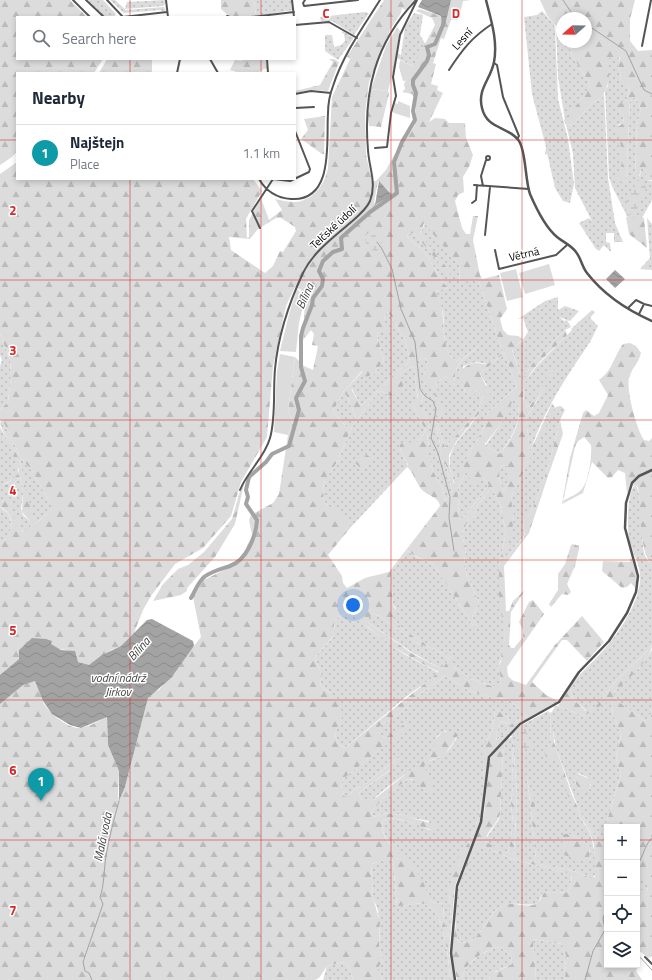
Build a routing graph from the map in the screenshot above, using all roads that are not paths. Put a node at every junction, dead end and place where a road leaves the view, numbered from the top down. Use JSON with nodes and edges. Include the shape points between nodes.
{"nodes":[{"id":1,"x":73,"y":0,"type":"edge"},
{"id":2,"x":86,"y":0,"type":"edge"},
{"id":3,"x":107,"y":0,"type":"edge"},
{"id":4,"x":166,"y":0,"type":"edge"},
{"id":5,"x":292,"y":0,"type":"edge"},
{"id":6,"x":305,"y":0,"type":"edge"},
{"id":7,"x":358,"y":0,"type":"edge"},
{"id":8,"x":380,"y":0,"type":"edge"},
{"id":9,"x":416,"y":0,"type":"edge"},
{"id":10,"x":486,"y":0,"type":"edge"},
{"id":11,"x":651,"y":1,"type":"edge"},
{"id":12,"x":167,"y":12,"type":"junction"},
{"id":13,"x":294,"y":12,"type":"junction"},
{"id":14,"x":405,"y":12,"type":"junction"},
{"id":15,"x":411,"y":13,"type":"junction"},
{"id":16,"x":89,"y":16,"type":"edge"},
{"id":17,"x":103,"y":16,"type":"edge"},
{"id":18,"x":122,"y":16,"type":"edge"},
{"id":19,"x":132,"y":16,"type":"edge"},
{"id":20,"x":168,"y":16,"type":"edge"},
{"id":21,"x":260,"y":16,"type":"edge"},
{"id":22,"x":294,"y":16,"type":"edge"},
{"id":23,"x":296,"y":24,"type":"edge"},
{"id":24,"x":492,"y":24,"type":"junction"},
{"id":25,"x":357,"y":38,"type":"junction"},
{"id":26,"x":642,"y":46,"type":"dead end"},
{"id":27,"x":180,"y":60,"type":"edge"},
{"id":28,"x":211,"y":60,"type":"edge"},
{"id":29,"x":267,"y":60,"type":"edge"},
{"id":30,"x":494,"y":63,"type":"junction"},
{"id":31,"x":449,"y":70,"type":"dead end"},
{"id":32,"x":178,"y":72,"type":"edge"},
{"id":33,"x":217,"y":72,"type":"edge"},
{"id":34,"x":268,"y":72,"type":"edge"},
{"id":35,"x":331,"y":93,"type":"junction"},
{"id":36,"x":296,"y":94,"type":"edge"},
{"id":37,"x":314,"y":107,"type":"dead end"},
{"id":38,"x":296,"y":108,"type":"edge"},
{"id":39,"x":296,"y":134,"type":"edge"},
{"id":40,"x":517,"y":139,"type":"junction"},
{"id":41,"x":375,"y":148,"type":"dead end"},
{"id":42,"x":486,"y":160,"type":"dead end"},
{"id":43,"x":296,"y":178,"type":"edge"},
{"id":44,"x":260,"y":180,"type":"edge"},
{"id":45,"x":272,"y":180,"type":"edge"},
{"id":46,"x":282,"y":180,"type":"edge"},
{"id":47,"x":292,"y":180,"type":"edge"},
{"id":48,"x":483,"y":186,"type":"junction"},
{"id":49,"x":490,"y":187,"type":"junction"},
{"id":50,"x":266,"y":189,"type":"junction"},
{"id":51,"x":529,"y":189,"type":"junction"},
{"id":52,"x":472,"y":203,"type":"dead end"},
{"id":53,"x":260,"y":228,"type":"dead end"},
{"id":54,"x":485,"y":235,"type":"dead end"},
{"id":55,"x":567,"y":245,"type":"junction"},
{"id":56,"x":495,"y":250,"type":"dead end"},
{"id":57,"x":644,"y":304,"type":"junction"},
{"id":58,"x":652,"y":306,"type":"edge"},
{"id":59,"x":628,"y":308,"type":"junction"},
{"id":60,"x":639,"y":314,"type":"junction"},
{"id":61,"x":652,"y":321,"type":"edge"},
{"id":62,"x":652,"y":470,"type":"edge"},
{"id":63,"x":240,"y":490,"type":"dead end"},
{"id":64,"x":645,"y":957,"type":"dead end"},
{"id":65,"x":652,"y":964,"type":"edge"},
{"id":66,"x":455,"y":980,"type":"edge"}],
"edges":[{"from":1,"to":16,"type":"street"},
{"from":2,"to":17,"type":"street"},
{"from":3,"to":18,"type":"street"},
{"from":4,"to":12,"type":"street"},
{"from":5,"to":13,"type":"street"},
{"from":6,"to":7,"type":"street","via":[[304,6]]},
{"from":8,"to":25,"type":"street"},
{"from":9,"to":14,"type":"street","name":"Telčské údolí"},
{"from":9,"to":15,"type":"street"},
{"from":10,"to":24,"type":"street"},
{"from":11,"to":26,"type":"street"},
{"from":12,"to":19,"type":"street"},
{"from":12,"to":20,"type":"street"},
{"from":13,"to":21,"type":"street"},
{"from":13,"to":22,"type":"street"},
{"from":14,"to":15,"type":"street"},
{"from":14,"to":63,"type":"street","name":"Telčské údolí","via":[[392,28],[383,46],[369,90],[366,110],[367,148],[373,180],[370,202],[314,256],[298,282],[288,310],[276,364],[271,437]]},
{"from":15,"to":41,"type":"street","via":[[400,35],[393,76],[396,96],[386,147]]},
{"from":23,"to":25,"type":"street","via":[[329,22]]},
{"from":24,"to":30,"type":"street","via":[[495,37]]},
{"from":24,"to":31,"type":"street","name":"Lesní","via":[[463,48]]},
{"from":25,"to":35,"type":"street","via":[[339,68]]},
{"from":27,"to":32,"type":"street"},
{"from":28,"to":33,"type":"street"},
{"from":29,"to":34,"type":"street"},
{"from":30,"to":40,"type":"street","via":[[497,65],[504,97],[519,135]]},
{"from":30,"to":40,"type":"street","via":[[482,88],[484,115]]},
{"from":35,"to":36,"type":"street","via":[[311,91]]},
{"from":35,"to":50,"type":"street","via":[[326,169],[318,187],[310,194],[297,199],[276,196]]},
{"from":37,"to":38,"type":"street"},
{"from":39,"to":43,"type":"street","via":[[310,169]]},
{"from":40,"to":51,"type":"street","via":[[521,147]]},
{"from":42,"to":48,"type":"street","via":[[481,176]]},
{"from":44,"to":50,"type":"street"},
{"from":45,"to":50,"type":"street"},
{"from":46,"to":47,"type":"street"},
{"from":48,"to":49,"type":"street"},
{"from":48,"to":52,"type":"street","via":[[476,185],[476,200]]},
{"from":49,"to":51,"type":"street"},
{"from":49,"to":54,"type":"street"},
{"from":50,"to":53,"type":"street","via":[[252,211]]},
{"from":51,"to":55,"type":"street","via":[[546,225]]},
{"from":55,"to":56,"type":"street","name":"Větrná","via":[[556,255],[499,268]]},
{"from":55,"to":59,"type":"street","via":[[577,252],[587,272],[606,294]]},
{"from":57,"to":58,"type":"street"},
{"from":57,"to":59,"type":"street","via":[[636,300]]},
{"from":57,"to":60,"type":"street"},
{"from":59,"to":60,"type":"street"},
{"from":60,"to":61,"type":"street"},
{"from":62,"to":66,"type":"street","via":[[639,476],[632,483],[626,504],[626,536],[638,576],[636,592],[627,613],[609,641],[579,672],[558,702],[520,724],[489,757],[481,822],[457,886],[450,953]]},
{"from":64,"to":65,"type":"street"}]}
